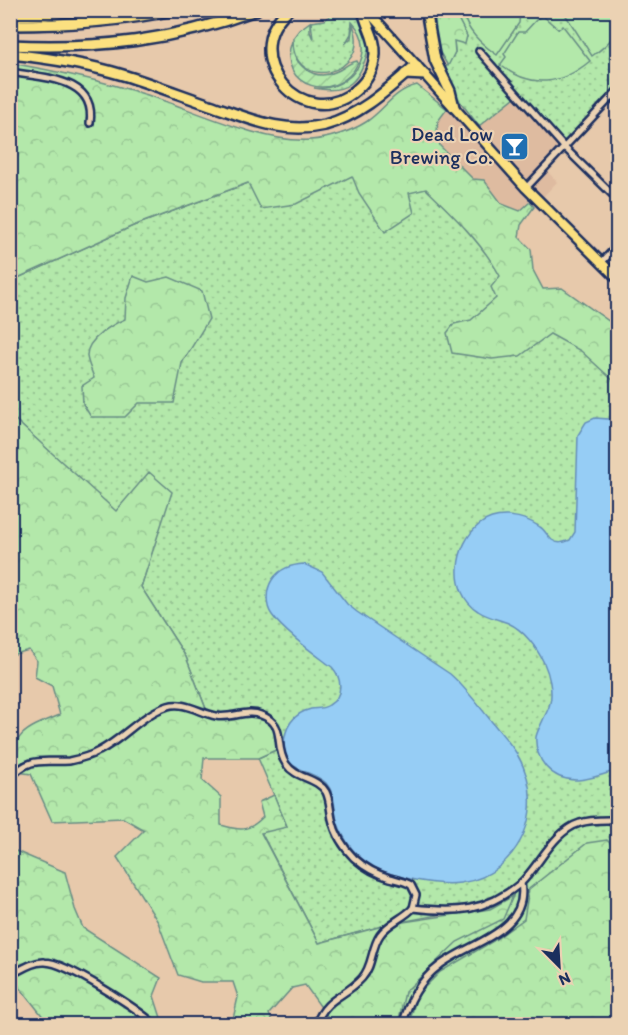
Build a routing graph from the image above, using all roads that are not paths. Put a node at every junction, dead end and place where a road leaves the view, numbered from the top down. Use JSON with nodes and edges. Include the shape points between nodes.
{"nodes":[{"id":1,"x":77,"y":10,"type":"edge"},
{"id":2,"x":173,"y":10,"type":"edge"},
{"id":3,"x":256,"y":10,"type":"edge"},
{"id":4,"x":288,"y":10,"type":"edge"},
{"id":5,"x":365,"y":10,"type":"edge"},
{"id":6,"x":426,"y":10,"type":"edge"},
{"id":7,"x":10,"y":15,"type":"edge"},
{"id":8,"x":10,"y":25,"type":"edge"},
{"id":9,"x":10,"y":45,"type":"edge"},
{"id":10,"x":479,"y":51,"type":"dead end"},
{"id":11,"x":10,"y":54,"type":"edge"},
{"id":12,"x":416,"y":65,"type":"junction"},
{"id":13,"x":10,"y":72,"type":"edge"},
{"id":14,"x":405,"y":74,"type":"junction"},
{"id":15,"x":425,"y":75,"type":"junction"},
{"id":16,"x":618,"y":90,"type":"edge"},
{"id":17,"x":454,"y":107,"type":"junction"},
{"id":18,"x":90,"y":123,"type":"dead end"},
{"id":19,"x":564,"y":147,"type":"junction"},
{"id":20,"x":526,"y":188,"type":"junction"},
{"id":21,"x":618,"y":200,"type":"edge"},
{"id":22,"x":618,"y":245,"type":"edge"},
{"id":23,"x":601,"y":263,"type":"junction"},
{"id":24,"x":618,"y":279,"type":"edge"},
{"id":25,"x":10,"y":777,"type":"edge"},
{"id":26,"x":618,"y":820,"type":"edge"},
{"id":27,"x":521,"y":884,"type":"junction"},
{"id":28,"x":413,"y":908,"type":"junction"},
{"id":29,"x":10,"y":975,"type":"edge"},
{"id":30,"x":154,"y":1024,"type":"edge"},
{"id":31,"x":316,"y":1024,"type":"edge"},
{"id":32,"x":403,"y":1024,"type":"edge"}],
"edges":[{"from":1,"to":7,"type":"highway"},
{"from":2,"to":8,"type":"highway","via":[[122,20]]},
{"from":3,"to":9,"type":"highway","via":[[208,27],[145,40],[100,45]]},
{"from":4,"to":5,"type":"highway","via":[[272,32],[269,51],[273,70],[279,82],[294,95],[323,103],[348,96],[369,74],[375,54]]},
{"from":5,"to":12,"type":"main road"},
{"from":6,"to":17,"type":"highway","via":[[435,60]]},
{"from":10,"to":19,"type":"street"},
{"from":11,"to":14,"type":"highway","via":[[121,74],[261,124],[282,127],[324,125],[344,118],[368,105]]},
{"from":12,"to":14,"type":"highway"},
{"from":12,"to":15,"type":"main road"},
{"from":13,"to":18,"type":"street","via":[[76,87],[88,101]]},
{"from":14,"to":15,"type":"highway"},
{"from":15,"to":17,"type":"main road"},
{"from":16,"to":19,"type":"street"},
{"from":17,"to":20,"type":"main road"},
{"from":19,"to":20,"type":"street"},
{"from":19,"to":21,"type":"street"},
{"from":20,"to":23,"type":"main road"},
{"from":22,"to":23,"type":"street"},
{"from":23,"to":24,"type":"main road"},
{"from":25,"to":28,"type":"street","via":[[34,761],[67,761],[97,752],[166,706],[178,705],[219,716],[259,714],[277,727],[287,766],[324,789],[336,831],[346,849],[369,869],[411,885],[416,895]]},
{"from":26,"to":27,"type":"street","via":[[588,821],[567,829]]},
{"from":27,"to":28,"type":"street","via":[[476,908]]},
{"from":27,"to":32,"type":"street","via":[[523,898],[514,918],[434,970],[412,998]]},
{"from":28,"to":31,"type":"street","via":[[385,929],[363,977],[327,1004]]},
{"from":29,"to":30,"type":"street","via":[[34,964],[51,962],[127,1003]]}]}
